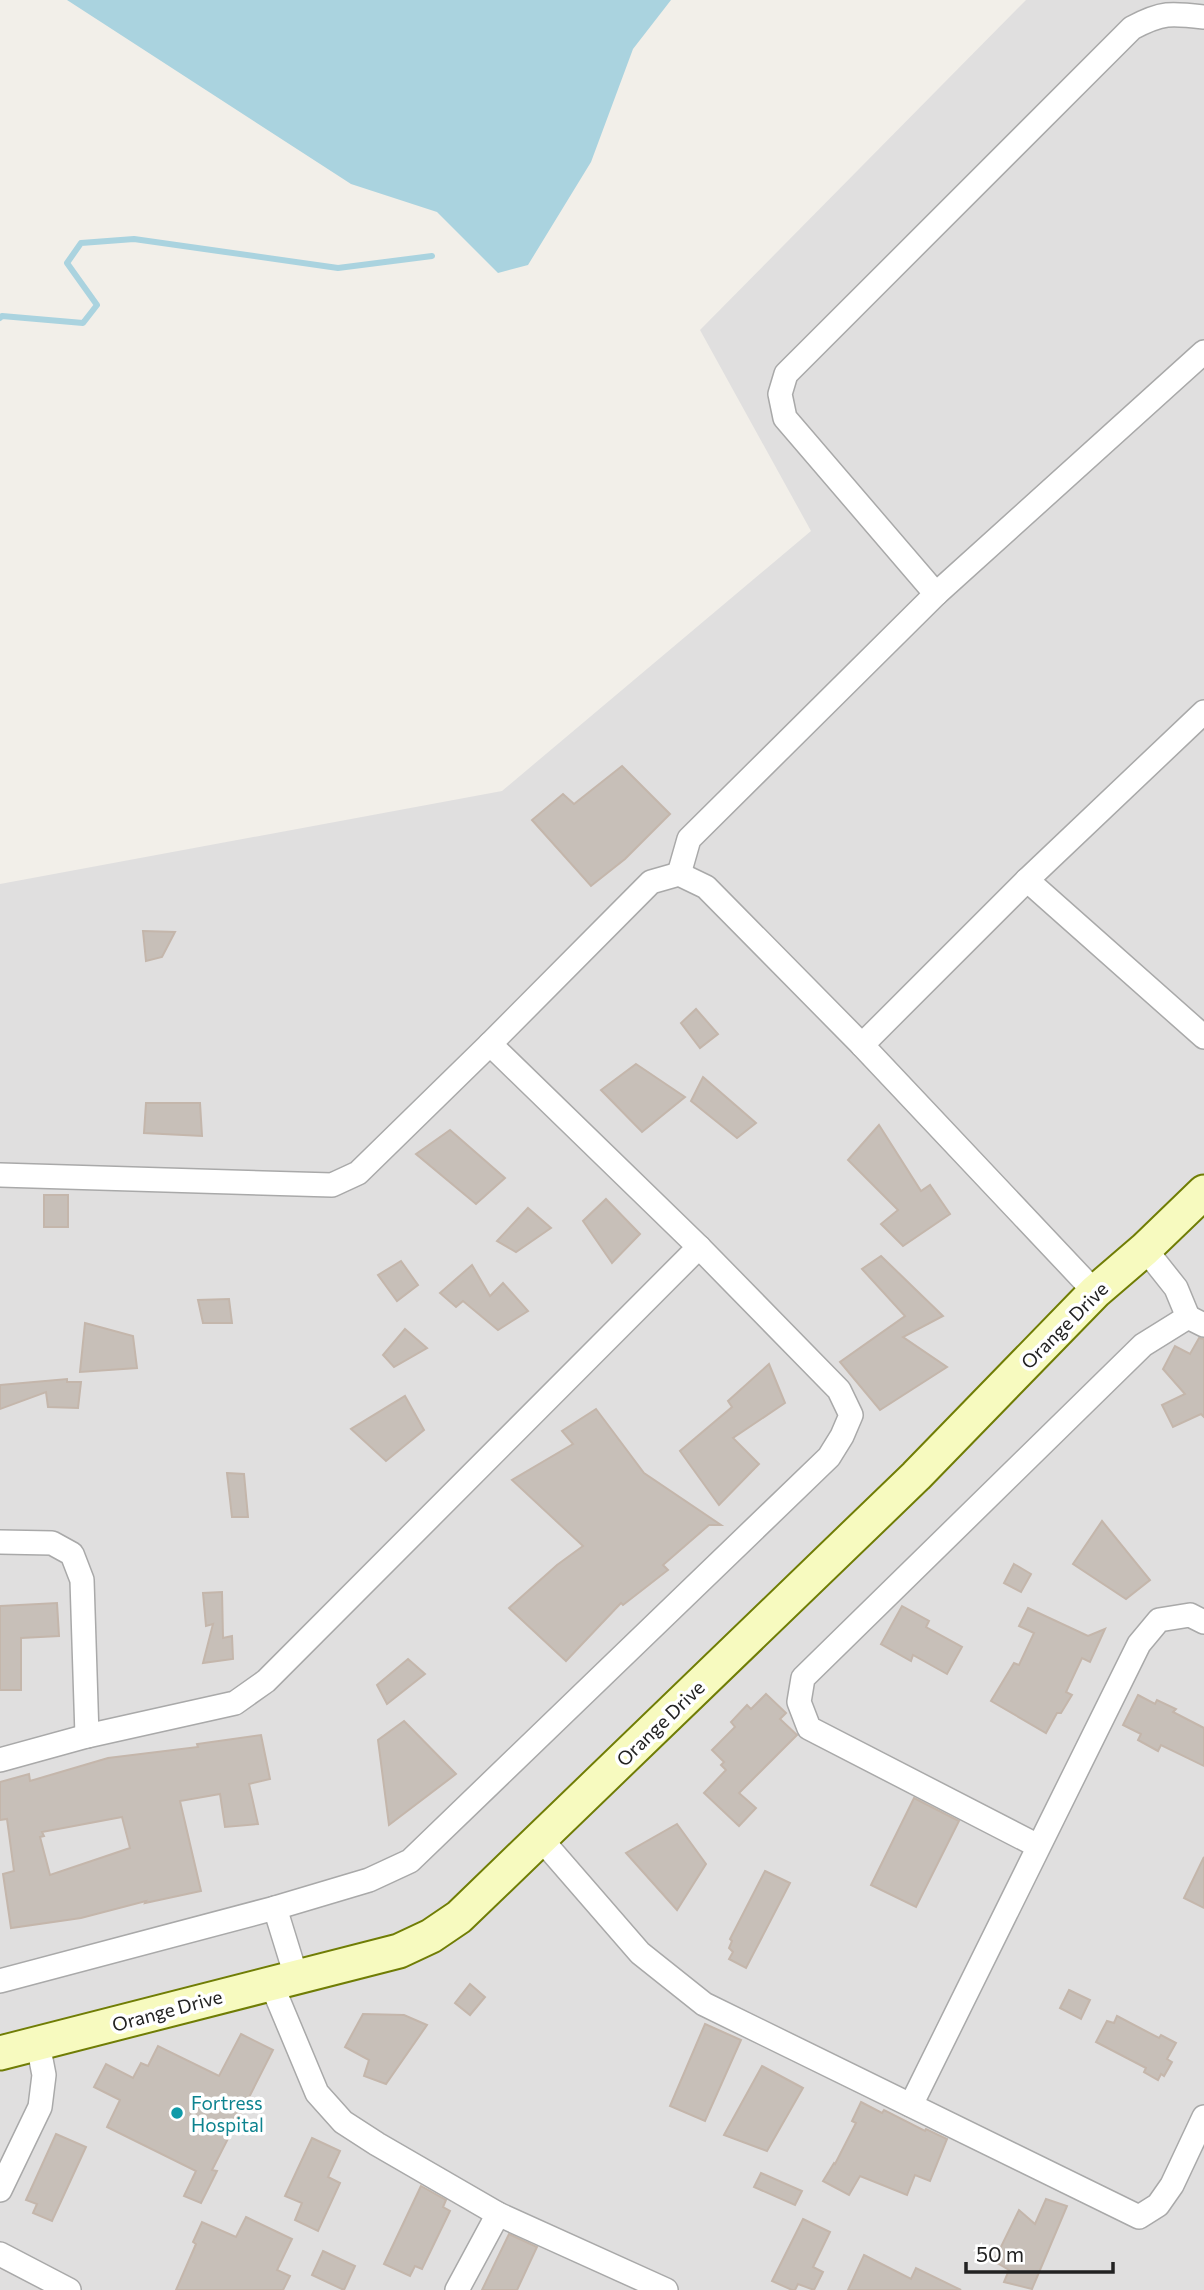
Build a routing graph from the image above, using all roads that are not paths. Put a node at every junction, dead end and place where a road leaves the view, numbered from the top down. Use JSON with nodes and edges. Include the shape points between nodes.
{"nodes":[{"id":1,"x":1204,"y":17,"type":"edge"},
{"id":2,"x":1204,"y":352,"type":"edge"},
{"id":3,"x":936,"y":594,"type":"junction"},
{"id":4,"x":1204,"y":712,"type":"edge"},
{"id":5,"x":678,"y":874,"type":"junction"},
{"id":6,"x":1027,"y":880,"type":"junction"},
{"id":7,"x":1204,"y":1037,"type":"edge"},
{"id":8,"x":490,"y":1044,"type":"junction"},
{"id":9,"x":862,"y":1045,"type":"junction"},
{"id":10,"x":0,"y":1175,"type":"edge"},
{"id":11,"x":1204,"y":1192,"type":"edge"},
{"id":12,"x":699,"y":1247,"type":"junction"},
{"id":13,"x":1144,"y":1250,"type":"junction"},
{"id":14,"x":1095,"y":1292,"type":"junction"},
{"id":15,"x":1196,"y":1321,"type":"edge"},
{"id":16,"x":0,"y":1542,"type":"edge"},
{"id":17,"x":1204,"y":1622,"type":"edge"},
{"id":18,"x":87,"y":1737,"type":"junction"},
{"id":19,"x":0,"y":1760,"type":"edge"},
{"id":20,"x":541,"y":1839,"type":"junction"},
{"id":21,"x":1038,"y":1846,"type":"junction"},
{"id":22,"x":275,"y":1908,"type":"junction"},
{"id":23,"x":283,"y":1980,"type":"junction"},
{"id":24,"x":0,"y":1982,"type":"edge"},
{"id":25,"x":38,"y":2043,"type":"junction"},
{"id":26,"x":0,"y":2053,"type":"edge"},
{"id":27,"x":911,"y":2105,"type":"junction"},
{"id":28,"x":1204,"y":2116,"type":"edge"},
{"id":29,"x":0,"y":2190,"type":"edge"},
{"id":30,"x":498,"y":2214,"type":"junction"},
{"id":31,"x":0,"y":2255,"type":"edge"},
{"id":32,"x":69,"y":2290,"type":"edge"},
{"id":33,"x":457,"y":2290,"type":"edge"},
{"id":34,"x":666,"y":2290,"type":"edge"}],
"edges":[{"from":1,"to":3,"type":"street","via":[[1172,13],[1132,28],[786,374],[780,394],[785,418]]},
{"from":2,"to":3,"type":"street"},
{"from":3,"to":5,"type":"street","via":[[689,839]]},
{"from":4,"to":6,"type":"street"},
{"from":5,"to":8,"type":"street","via":[[651,882]]},
{"from":5,"to":9,"type":"street","via":[[706,887]]},
{"from":6,"to":7,"type":"street"},
{"from":6,"to":9,"type":"street"},
{"from":8,"to":10,"type":"street","via":[[358,1173],[332,1185]]},
{"from":8,"to":12,"type":"street"},
{"from":9,"to":14,"type":"street"},
{"from":11,"to":13,"type":"street","name":"Orange Drive"},
{"from":12,"to":18,"type":"street","via":[[266,1682],[235,1703]]},
{"from":12,"to":22,"type":"street","via":[[839,1390],[851,1415],[830,1457],[410,1861],[369,1880]]},
{"from":13,"to":14,"type":"street","name":"Orange Drive"},
{"from":13,"to":15,"type":"street"},
{"from":14,"to":20,"type":"street","name":"Orange Drive","via":[[916,1476]]},
{"from":15,"to":21,"type":"street","via":[[1143,1345],[803,1678],[799,1702],[809,1728]]},
{"from":16,"to":18,"type":"street","via":[[52,1543],[72,1554],[82,1580]]},
{"from":17,"to":21,"type":"street","via":[[1190,1615],[1159,1620],[1139,1644]]},
{"from":18,"to":19,"type":"street"},
{"from":20,"to":23,"type":"street","name":"Orange Drive","via":[[459,1917],[431,1936],[399,1951]]},
{"from":20,"to":27,"type":"street","via":[[640,1953],[704,2004]]},
{"from":21,"to":27,"type":"street"},
{"from":22,"to":23,"type":"street"},
{"from":22,"to":24,"type":"street"},
{"from":23,"to":25,"type":"street","name":"Orange Drive"},
{"from":23,"to":30,"type":"street","via":[[317,2093],[343,2122]]},
{"from":25,"to":26,"type":"street","name":"Orange Drive"},
{"from":25,"to":29,"type":"street","via":[[44,2075],[40,2107]]},
{"from":27,"to":28,"type":"street","via":[[1139,2217],[1158,2205],[1172,2185]]},
{"from":30,"to":33,"type":"street"},
{"from":30,"to":34,"type":"street"},
{"from":31,"to":32,"type":"street"}]}
